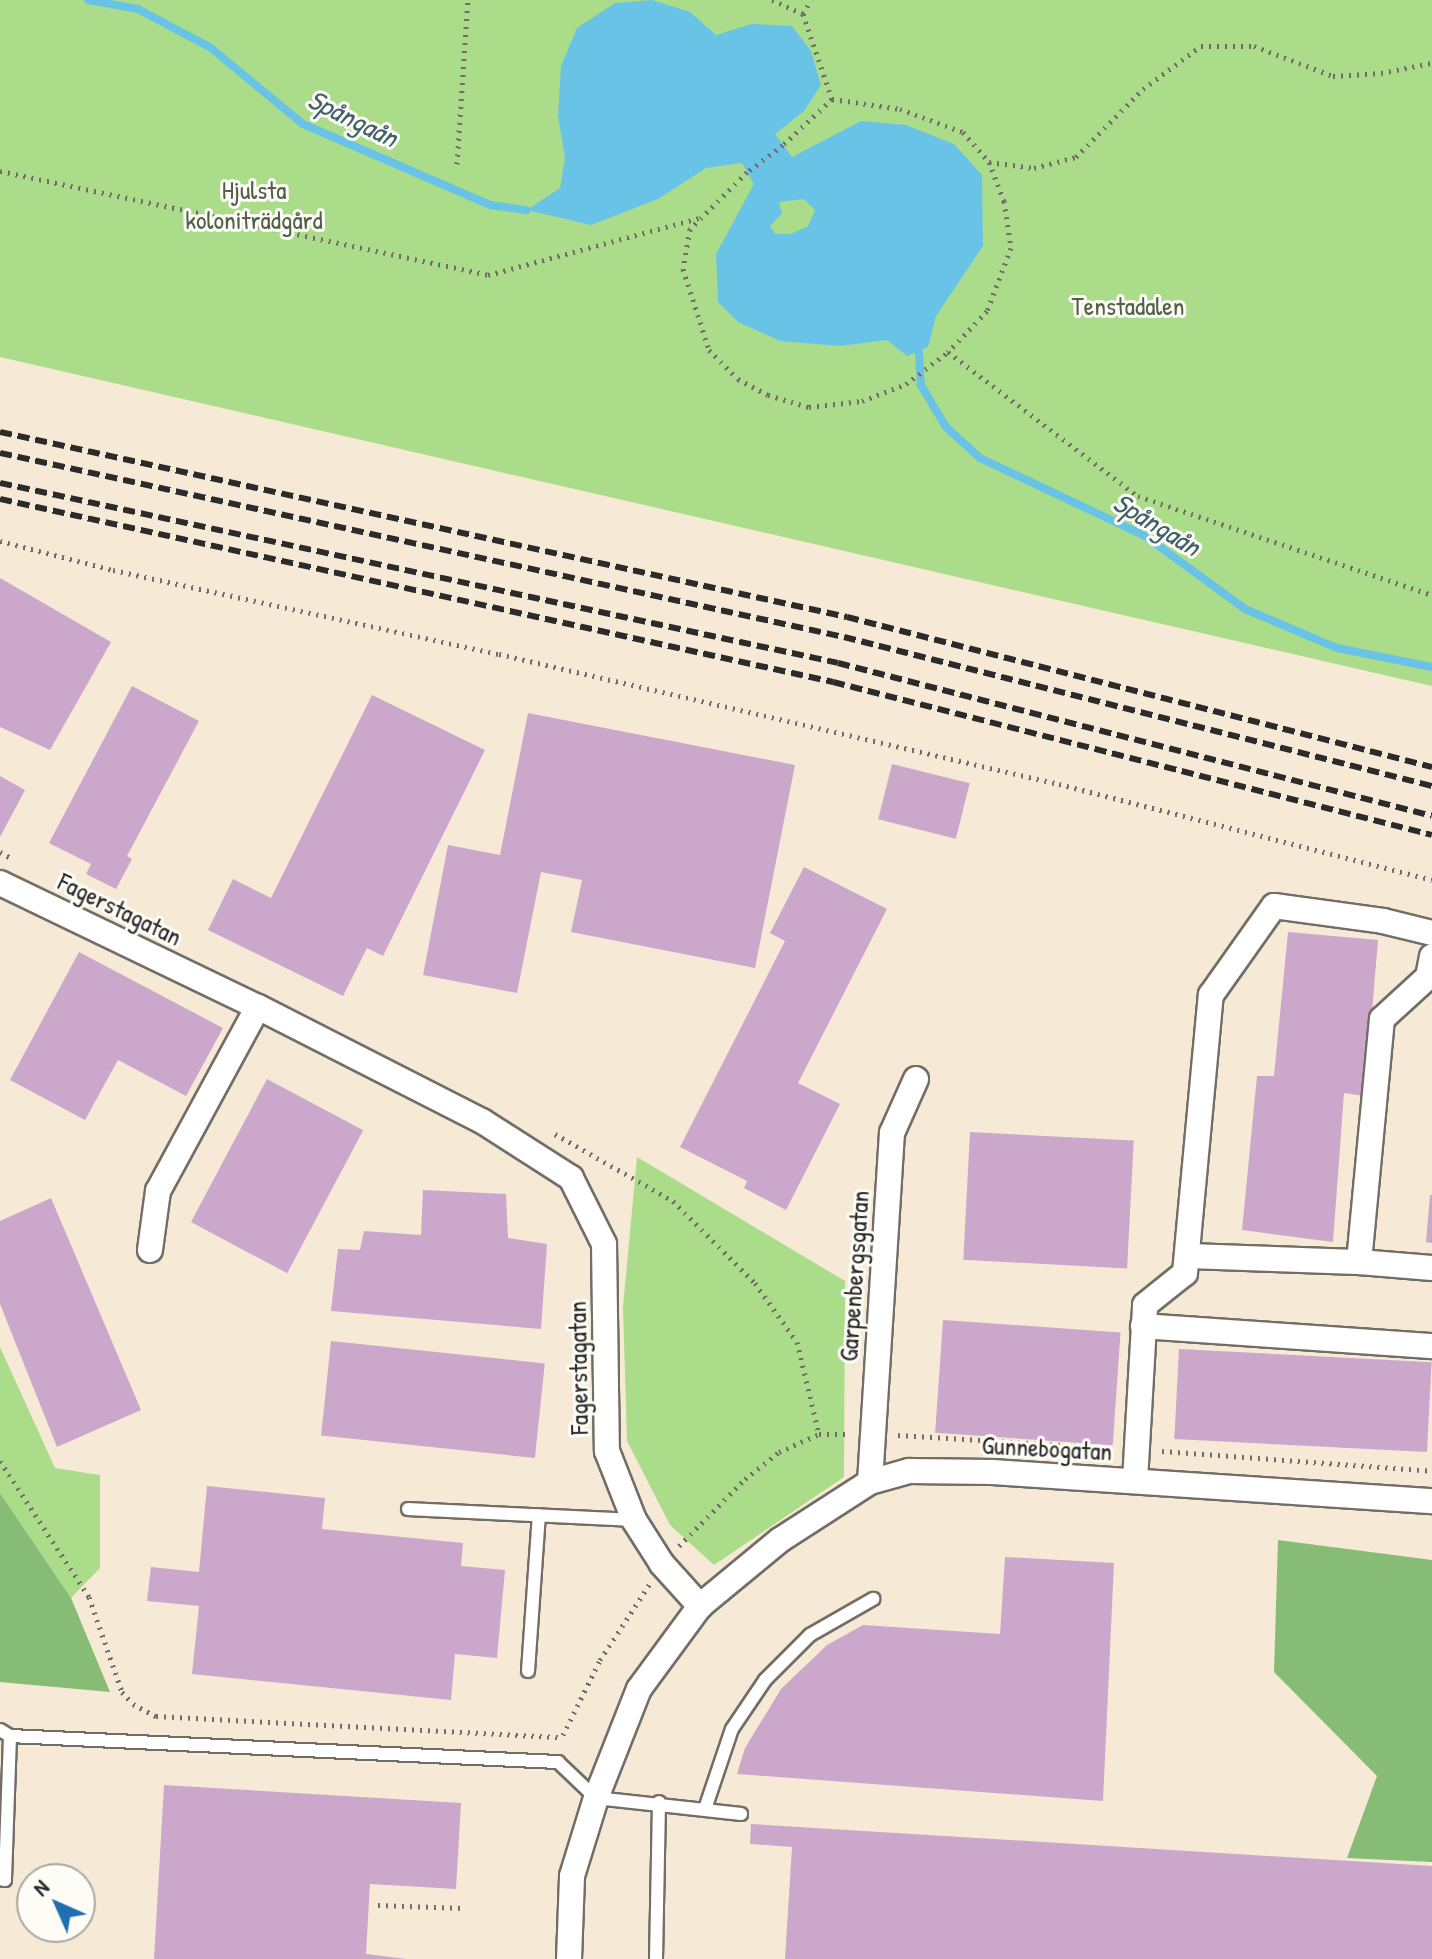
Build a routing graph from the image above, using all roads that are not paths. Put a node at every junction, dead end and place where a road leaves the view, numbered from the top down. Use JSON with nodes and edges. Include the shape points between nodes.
{"nodes":[{"id":1,"x":0,"y":883,"type":"edge"},
{"id":2,"x":1432,"y":933,"type":"edge"},
{"id":3,"x":1432,"y":956,"type":"edge"},
{"id":4,"x":258,"y":1007,"type":"junction"},
{"id":5,"x":916,"y":1079,"type":"dead end"},
{"id":6,"x":150,"y":1250,"type":"dead end"},
{"id":7,"x":1187,"y":1256,"type":"junction"},
{"id":8,"x":1359,"y":1262,"type":"junction"},
{"id":9,"x":1432,"y":1268,"type":"edge"},
{"id":10,"x":1143,"y":1326,"type":"junction"},
{"id":11,"x":1432,"y":1346,"type":"edge"},
{"id":12,"x":1135,"y":1481,"type":"junction"},
{"id":13,"x":870,"y":1482,"type":"junction"},
{"id":14,"x":1432,"y":1501,"type":"edge"},
{"id":15,"x":408,"y":1509,"type":"dead end"},
{"id":16,"x":539,"y":1515,"type":"junction"},
{"id":17,"x":634,"y":1520,"type":"junction"},
{"id":18,"x":873,"y":1599,"type":"dead end"},
{"id":19,"x":700,"y":1606,"type":"junction"},
{"id":20,"x":528,"y":1671,"type":"dead end"},
{"id":21,"x":5,"y":1733,"type":"edge"},
{"id":22,"x":596,"y":1798,"type":"junction"},
{"id":23,"x":659,"y":1802,"type":"junction"},
{"id":24,"x":705,"y":1809,"type":"junction"},
{"id":25,"x":741,"y":1814,"type":"dead end"},
{"id":26,"x":0,"y":1879,"type":"edge"},
{"id":27,"x":569,"y":1959,"type":"edge"},
{"id":28,"x":656,"y":1959,"type":"edge"}],
"edges":[{"from":1,"to":4,"type":"street","name":"Fagerstagatan"},
{"from":2,"to":7,"type":"street","via":[[1274,906],[1211,995]]},
{"from":3,"to":8,"type":"street","via":[[1428,977],[1382,1019]]},
{"from":4,"to":6,"type":"street","via":[[158,1191]]},
{"from":4,"to":17,"type":"street","name":"Fagerstagatan","via":[[482,1121],[571,1178],[604,1244],[607,1451]]},
{"from":5,"to":13,"type":"street","name":"Garpenbergsgatan","via":[[892,1133]]},
{"from":7,"to":8,"type":"street"},
{"from":7,"to":10,"type":"street","via":[[1185,1273],[1145,1305]]},
{"from":8,"to":9,"type":"street"},
{"from":10,"to":11,"type":"street"},
{"from":10,"to":12,"type":"street"},
{"from":12,"to":13,"type":"street","name":"Gunnebogatan","via":[[909,1471]]},
{"from":12,"to":14,"type":"street","name":"Gunnebogatan"},
{"from":13,"to":19,"type":"street","name":"Gunnebogatan","via":[[780,1540]]},
{"from":15,"to":16,"type":"lane"},
{"from":16,"to":17,"type":"lane"},
{"from":16,"to":20,"type":"lane"},
{"from":17,"to":19,"type":"street","name":"Fagerstagatan","via":[[662,1564]]},
{"from":18,"to":24,"type":"lane","via":[[810,1635],[765,1680],[732,1729]]},
{"from":19,"to":22,"type":"street","via":[[639,1689]]},
{"from":21,"to":22,"type":"lane","via":[[558,1762]]},
{"from":21,"to":26,"type":"lane","via":[[5,1880]]},
{"from":22,"to":23,"type":"lane"},
{"from":22,"to":27,"type":"street","via":[[572,1876]]},
{"from":23,"to":24,"type":"lane"},
{"from":23,"to":28,"type":"lane"},
{"from":24,"to":25,"type":"lane"}]}
